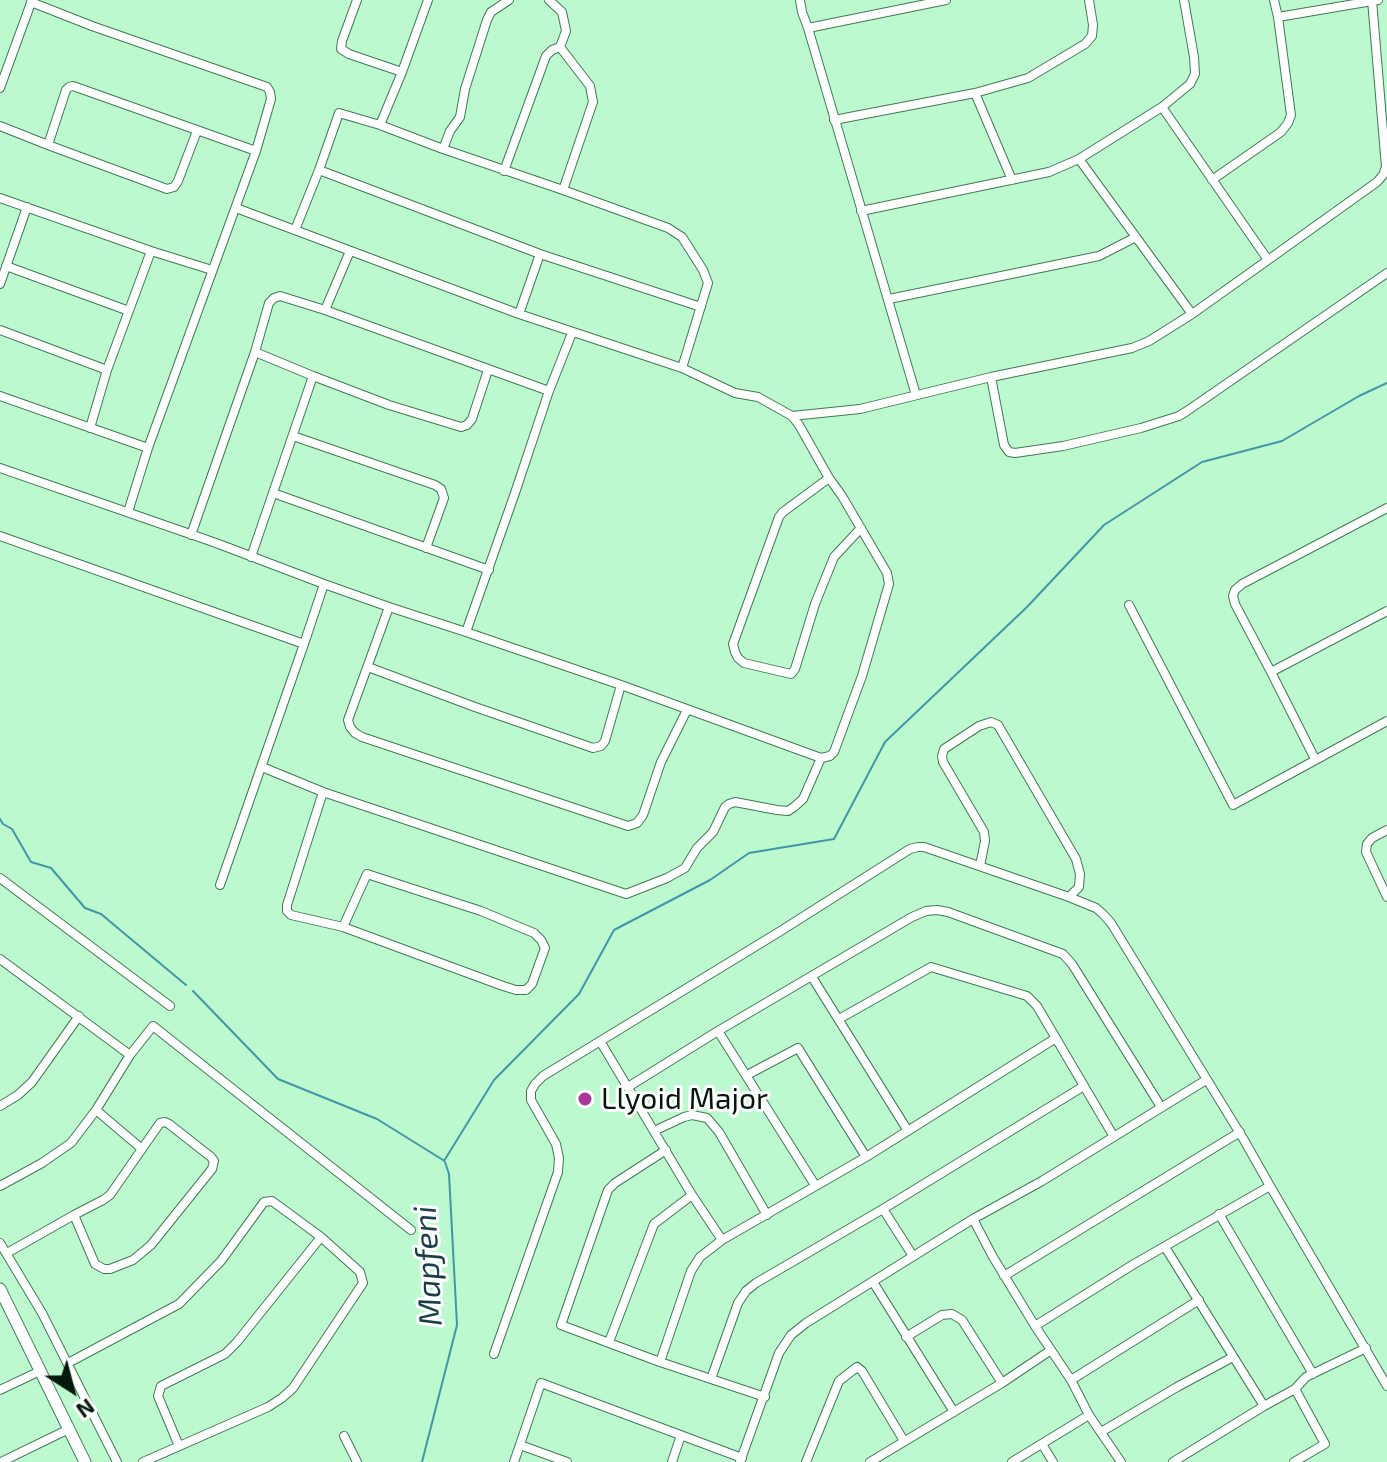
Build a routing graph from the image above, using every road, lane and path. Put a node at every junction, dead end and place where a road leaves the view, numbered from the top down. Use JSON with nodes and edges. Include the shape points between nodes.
{"nodes":[{"id":1,"x":357,"y":0,"type":"edge"},
{"id":2,"x":428,"y":0,"type":"edge"},
{"id":3,"x":509,"y":0,"type":"edge"},
{"id":4,"x":549,"y":0,"type":"edge"},
{"id":5,"x":800,"y":0,"type":"edge"},
{"id":6,"x":946,"y":0,"type":"edge"},
{"id":7,"x":1089,"y":0,"type":"edge"},
{"id":8,"x":1184,"y":0,"type":"edge"},
{"id":9,"x":1274,"y":0,"type":"edge"},
{"id":10,"x":32,"y":1,"type":"edge"},
{"id":11,"x":1374,"y":1,"type":"edge"},
{"id":12,"x":1278,"y":17,"type":"junction"},
{"id":13,"x":808,"y":28,"type":"junction"},
{"id":14,"x":560,"y":47,"type":"junction"},
{"id":15,"x":3,"y":71,"type":"edge"},
{"id":16,"x":402,"y":72,"type":"junction"},
{"id":17,"x":0,"y":88,"type":"edge"},
{"id":18,"x":975,"y":93,"type":"junction"},
{"id":19,"x":1162,"y":107,"type":"junction"},
{"id":20,"x":834,"y":120,"type":"junction"},
{"id":21,"x":380,"y":125,"type":"junction"},
{"id":22,"x":0,"y":126,"type":"edge"},
{"id":23,"x":197,"y":131,"type":"junction"},
{"id":24,"x":48,"y":145,"type":"junction"},
{"id":25,"x":443,"y":149,"type":"junction"},
{"id":26,"x":256,"y":151,"type":"junction"},
{"id":27,"x":1079,"y":159,"type":"junction"},
{"id":28,"x":319,"y":170,"type":"junction"},
{"id":29,"x":504,"y":171,"type":"junction"},
{"id":30,"x":1012,"y":180,"type":"junction"},
{"id":31,"x":1212,"y":180,"type":"junction"},
{"id":32,"x":563,"y":190,"type":"junction"},
{"id":33,"x":0,"y":198,"type":"edge"},
{"id":34,"x":27,"y":207,"type":"junction"},
{"id":35,"x":236,"y":208,"type":"junction"},
{"id":36,"x":861,"y":211,"type":"junction"},
{"id":37,"x":295,"y":230,"type":"junction"},
{"id":38,"x":1136,"y":237,"type":"junction"},
{"id":39,"x":151,"y":251,"type":"junction"},
{"id":40,"x":350,"y":251,"type":"junction"},
{"id":41,"x":540,"y":254,"type":"junction"},
{"id":42,"x":1268,"y":260,"type":"junction"},
{"id":43,"x":6,"y":266,"type":"junction"},
{"id":44,"x":212,"y":270,"type":"junction"},
{"id":45,"x":1387,"y":273,"type":"edge"},
{"id":46,"x":0,"y":284,"type":"edge"},
{"id":47,"x":889,"y":299,"type":"junction"},
{"id":48,"x":701,"y":307,"type":"junction"},
{"id":49,"x":325,"y":310,"type":"junction"},
{"id":50,"x":129,"y":311,"type":"junction"},
{"id":51,"x":519,"y":314,"type":"junction"},
{"id":52,"x":1192,"y":314,"type":"junction"},
{"id":53,"x":0,"y":330,"type":"edge"},
{"id":54,"x":572,"y":333,"type":"junction"},
{"id":55,"x":255,"y":352,"type":"junction"},
{"id":56,"x":682,"y":368,"type":"junction"},
{"id":57,"x":107,"y":370,"type":"junction"},
{"id":58,"x":488,"y":370,"type":"junction"},
{"id":59,"x":313,"y":376,"type":"junction"},
{"id":60,"x":991,"y":377,"type":"junction"},
{"id":61,"x":549,"y":391,"type":"junction"},
{"id":62,"x":916,"y":395,"type":"junction"},
{"id":63,"x":0,"y":396,"type":"edge"},
{"id":64,"x":792,"y":416,"type":"junction"},
{"id":65,"x":90,"y":428,"type":"junction"},
{"id":66,"x":293,"y":436,"type":"junction"},
{"id":67,"x":148,"y":448,"type":"junction"},
{"id":68,"x":0,"y":468,"type":"edge"},
{"id":69,"x":829,"y":478,"type":"junction"},
{"id":70,"x":273,"y":493,"type":"junction"},
{"id":71,"x":1387,"y":508,"type":"edge"},
{"id":72,"x":128,"y":512,"type":"junction"},
{"id":73,"x":861,"y":528,"type":"junction"},
{"id":74,"x":191,"y":535,"type":"junction"},
{"id":75,"x":0,"y":536,"type":"edge"},
{"id":76,"x":426,"y":548,"type":"junction"},
{"id":77,"x":251,"y":557,"type":"junction"},
{"id":78,"x":489,"y":570,"type":"junction"},
{"id":79,"x":324,"y":584,"type":"junction"},
{"id":80,"x":1129,"y":605,"type":"dead end"},
{"id":81,"x":389,"y":607,"type":"junction"},
{"id":82,"x":1387,"y":611,"type":"edge"},
{"id":83,"x":466,"y":632,"type":"junction"},
{"id":84,"x":304,"y":644,"type":"junction"},
{"id":85,"x":368,"y":667,"type":"junction"},
{"id":86,"x":1271,"y":672,"type":"junction"},
{"id":87,"x":621,"y":685,"type":"junction"},
{"id":88,"x":687,"y":710,"type":"junction"},
{"id":89,"x":1387,"y":721,"type":"edge"},
{"id":90,"x":821,"y":758,"type":"junction"},
{"id":91,"x":1315,"y":759,"type":"junction"},
{"id":92,"x":262,"y":767,"type":"junction"},
{"id":93,"x":323,"y":792,"type":"junction"},
{"id":94,"x":1387,"y":830,"type":"edge"},
{"id":95,"x":980,"y":866,"type":"junction"},
{"id":96,"x":0,"y":878,"type":"edge"},
{"id":97,"x":220,"y":885,"type":"dead end"},
{"id":98,"x":1069,"y":897,"type":"junction"},
{"id":99,"x":1387,"y":897,"type":"edge"},
{"id":100,"x":343,"y":927,"type":"junction"},
{"id":101,"x":0,"y":959,"type":"edge"},
{"id":102,"x":812,"y":977,"type":"junction"},
{"id":103,"x":170,"y":1006,"type":"dead end"},
{"id":104,"x":79,"y":1016,"type":"junction"},
{"id":105,"x":839,"y":1019,"type":"junction"},
{"id":106,"x":718,"y":1031,"type":"junction"},
{"id":107,"x":1056,"y":1038,"type":"junction"},
{"id":108,"x":600,"y":1041,"type":"junction"},
{"id":109,"x":130,"y":1055,"type":"junction"},
{"id":110,"x":747,"y":1075,"type":"junction"},
{"id":111,"x":1206,"y":1080,"type":"junction"},
{"id":112,"x":1084,"y":1086,"type":"junction"},
{"id":113,"x":628,"y":1087,"type":"junction"},
{"id":114,"x":0,"y":1106,"type":"edge"},
{"id":115,"x":1161,"y":1107,"type":"junction"},
{"id":116,"x":96,"y":1110,"type":"junction"},
{"id":117,"x":654,"y":1131,"type":"junction"},
{"id":118,"x":908,"y":1131,"type":"junction"},
{"id":119,"x":1240,"y":1132,"type":"junction"},
{"id":120,"x":1114,"y":1137,"type":"junction"},
{"id":121,"x":142,"y":1149,"type":"junction"},
{"id":122,"x":666,"y":1150,"type":"junction"},
{"id":123,"x":866,"y":1157,"type":"junction"},
{"id":124,"x":815,"y":1185,"type":"junction"},
{"id":125,"x":0,"y":1186,"type":"edge"},
{"id":126,"x":1270,"y":1186,"type":"junction"},
{"id":127,"x":692,"y":1195,"type":"junction"},
{"id":128,"x":883,"y":1209,"type":"junction"},
{"id":129,"x":1219,"y":1214,"type":"junction"},
{"id":130,"x":74,"y":1215,"type":"junction"},
{"id":131,"x":767,"y":1215,"type":"junction"},
{"id":132,"x":973,"y":1219,"type":"junction"},
{"id":133,"x":411,"y":1230,"type":"dead end"},
{"id":134,"x":321,"y":1237,"type":"junction"},
{"id":135,"x":722,"y":1240,"type":"junction"},
{"id":136,"x":0,"y":1243,"type":"edge"},
{"id":137,"x":1165,"y":1247,"type":"junction"},
{"id":138,"x":7,"y":1253,"type":"junction"},
{"id":139,"x":913,"y":1256,"type":"junction"},
{"id":140,"x":1004,"y":1276,"type":"junction"},
{"id":141,"x":873,"y":1282,"type":"junction"},
{"id":142,"x":0,"y":1289,"type":"edge"},
{"id":143,"x":1199,"y":1300,"type":"junction"},
{"id":144,"x":1035,"y":1326,"type":"junction"},
{"id":145,"x":906,"y":1337,"type":"junction"},
{"id":146,"x":609,"y":1342,"type":"junction"},
{"id":147,"x":1366,"y":1348,"type":"junction"},
{"id":148,"x":1051,"y":1350,"type":"junction"},
{"id":149,"x":494,"y":1354,"type":"dead end"},
{"id":150,"x":1233,"y":1357,"type":"junction"},
{"id":151,"x":660,"y":1362,"type":"junction"},
{"id":152,"x":68,"y":1363,"type":"junction"},
{"id":153,"x":40,"y":1371,"type":"junction"},
{"id":154,"x":1313,"y":1374,"type":"junction"},
{"id":155,"x":711,"y":1379,"type":"junction"},
{"id":156,"x":1071,"y":1380,"type":"junction"},
{"id":157,"x":1002,"y":1383,"type":"junction"},
{"id":158,"x":1387,"y":1386,"type":"edge"},
{"id":159,"x":1295,"y":1389,"type":"junction"},
{"id":160,"x":0,"y":1390,"type":"edge"},
{"id":161,"x":765,"y":1397,"type":"junction"},
{"id":162,"x":1264,"y":1406,"type":"junction"},
{"id":163,"x":954,"y":1412,"type":"junction"},
{"id":164,"x":1089,"y":1415,"type":"junction"},
{"id":165,"x":69,"y":1429,"type":"junction"},
{"id":166,"x":1101,"y":1432,"type":"junction"},
{"id":167,"x":681,"y":1435,"type":"junction"},
{"id":168,"x":344,"y":1436,"type":"dead end"},
{"id":169,"x":904,"y":1441,"type":"junction"},
{"id":170,"x":1042,"y":1444,"type":"junction"},
{"id":171,"x":520,"y":1445,"type":"junction"},
{"id":172,"x":179,"y":1446,"type":"junction"},
{"id":173,"x":1188,"y":1458,"type":"edge"},
{"id":174,"x":741,"y":1460,"type":"edge"},
{"id":175,"x":1,"y":1462,"type":"edge"},
{"id":176,"x":85,"y":1462,"type":"edge"},
{"id":177,"x":117,"y":1462,"type":"edge"},
{"id":178,"x":143,"y":1462,"type":"edge"},
{"id":179,"x":357,"y":1462,"type":"edge"},
{"id":180,"x":514,"y":1462,"type":"edge"},
{"id":181,"x":567,"y":1462,"type":"edge"},
{"id":182,"x":672,"y":1462,"type":"edge"},
{"id":183,"x":806,"y":1462,"type":"edge"},
{"id":184,"x":870,"y":1462,"type":"edge"},
{"id":185,"x":1012,"y":1462,"type":"edge"},
{"id":186,"x":1053,"y":1462,"type":"edge"},
{"id":187,"x":1121,"y":1462,"type":"edge"},
{"id":188,"x":1173,"y":1462,"type":"edge"},
{"id":189,"x":1294,"y":1462,"type":"edge"}],
"edges":[{"from":1,"to":16,"type":"street","via":[[341,49]]},
{"from":2,"to":16,"type":"street"},
{"from":3,"to":25,"type":"street","via":[[487,20],[460,117]]},
{"from":4,"to":14,"type":"street","via":[[562,12],[566,31]]},
{"from":5,"to":13,"type":"street"},
{"from":6,"to":13,"type":"street"},
{"from":7,"to":18,"type":"street","via":[[1093,25],[1085,44],[1028,78]]},
{"from":8,"to":19,"type":"street","via":[[1195,74]]},
{"from":9,"to":12,"type":"street"},
{"from":10,"to":15,"type":"street"},
{"from":10,"to":26,"type":"street","via":[[267,87],[271,99]]},
{"from":11,"to":12,"type":"street"},
{"from":11,"to":42,"type":"street","via":[[1383,175]]},
{"from":12,"to":31,"type":"street","via":[[1288,123]]},
{"from":13,"to":20,"type":"street"},
{"from":14,"to":29,"type":"street","via":[[546,56]]},
{"from":14,"to":32,"type":"street","via":[[593,94]]},
{"from":15,"to":17,"type":"street"},
{"from":16,"to":21,"type":"street"},
{"from":18,"to":20,"type":"street"},
{"from":18,"to":30,"type":"street"},
{"from":19,"to":27,"type":"street"},
{"from":19,"to":31,"type":"street"},
{"from":20,"to":36,"type":"street"},
{"from":21,"to":25,"type":"street"},
{"from":21,"to":28,"type":"street","via":[[339,113]]},
{"from":22,"to":24,"type":"street"},
{"from":23,"to":24,"type":"street","via":[[178,181],[167,189]]},
{"from":23,"to":24,"type":"street","via":[[73,86],[66,90]]},
{"from":23,"to":26,"type":"street"},
{"from":25,"to":29,"type":"street"},
{"from":26,"to":35,"type":"street"},
{"from":27,"to":30,"type":"street"},
{"from":27,"to":38,"type":"street"},
{"from":28,"to":37,"type":"street"},
{"from":28,"to":41,"type":"street"},
{"from":29,"to":32,"type":"street"},
{"from":30,"to":36,"type":"street"},
{"from":31,"to":42,"type":"street"},
{"from":32,"to":48,"type":"street","via":[[682,237],[708,283]]},
{"from":33,"to":34,"type":"street"},
{"from":34,"to":39,"type":"street"},
{"from":34,"to":43,"type":"street"},
{"from":35,"to":37,"type":"street"},
{"from":35,"to":44,"type":"street"},
{"from":36,"to":47,"type":"street"},
{"from":37,"to":40,"type":"street"},
{"from":38,"to":47,"type":"street","via":[[1099,256]]},
{"from":38,"to":52,"type":"street"},
{"from":39,"to":44,"type":"street"},
{"from":39,"to":50,"type":"street"},
{"from":40,"to":49,"type":"street"},
{"from":40,"to":51,"type":"street"},
{"from":41,"to":48,"type":"street"},
{"from":41,"to":51,"type":"street"},
{"from":42,"to":52,"type":"street"},
{"from":43,"to":46,"type":"street"},
{"from":43,"to":50,"type":"street"},
{"from":44,"to":67,"type":"street"},
{"from":45,"to":60,"type":"street","via":[[1187,411],[1141,428],[1009,452]]},
{"from":47,"to":62,"type":"street"},
{"from":48,"to":56,"type":"street"},
{"from":49,"to":55,"type":"street","via":[[274,298]]},
{"from":49,"to":58,"type":"street"},
{"from":50,"to":57,"type":"street"},
{"from":51,"to":54,"type":"street"},
{"from":52,"to":60,"type":"street","via":[[1132,348]]},
{"from":53,"to":57,"type":"street"},
{"from":54,"to":56,"type":"street"},
{"from":54,"to":61,"type":"street"},
{"from":55,"to":59,"type":"street"},
{"from":55,"to":74,"type":"street"},
{"from":56,"to":64,"type":"street"},
{"from":57,"to":65,"type":"street"},
{"from":58,"to":59,"type":"street","via":[[472,419],[461,427]]},
{"from":58,"to":61,"type":"street"},
{"from":59,"to":66,"type":"street"},
{"from":60,"to":62,"type":"street"},
{"from":61,"to":78,"type":"street"},
{"from":62,"to":64,"type":"street","via":[[860,409]]},
{"from":63,"to":65,"type":"street"},
{"from":64,"to":69,"type":"street"},
{"from":65,"to":67,"type":"street"},
{"from":66,"to":70,"type":"street"},
{"from":66,"to":76,"type":"street","via":[[441,489],[444,498]]},
{"from":67,"to":72,"type":"street"},
{"from":68,"to":72,"type":"street"},
{"from":69,"to":73,"type":"street"},
{"from":69,"to":73,"type":"street","via":[[779,517],[733,644],[738,658],[791,674],[834,557]]},
{"from":70,"to":76,"type":"street"},
{"from":70,"to":77,"type":"street"},
{"from":71,"to":86,"type":"street","via":[[1235,590],[1235,604]]},
{"from":72,"to":74,"type":"street"},
{"from":73,"to":90,"type":"street","via":[[889,584],[834,752]]},
{"from":74,"to":77,"type":"street"},
{"from":75,"to":84,"type":"street"},
{"from":76,"to":78,"type":"street"},
{"from":77,"to":79,"type":"street"},
{"from":78,"to":83,"type":"street"},
{"from":79,"to":81,"type":"street"},
{"from":79,"to":84,"type":"street"},
{"from":80,"to":91,"type":"street","via":[[1233,805]]},
{"from":81,"to":83,"type":"street"},
{"from":81,"to":85,"type":"street"},
{"from":82,"to":86,"type":"street"},
{"from":83,"to":87,"type":"street"},
{"from":84,"to":92,"type":"street"},
{"from":85,"to":87,"type":"street","via":[[593,748],[605,741]]},
{"from":85,"to":88,"type":"street","via":[[348,720],[355,733],[628,826],[643,815]]},
{"from":86,"to":91,"type":"street"},
{"from":87,"to":88,"type":"street"},
{"from":88,"to":90,"type":"street"},
{"from":89,"to":91,"type":"street"},
{"from":90,"to":93,"type":"street","via":[[803,799],[794,807],[788,811],[729,804],[685,868],[626,894]]},
{"from":92,"to":93,"type":"street"},
{"from":92,"to":97,"type":"street"},
{"from":93,"to":100,"type":"street","via":[[287,911]]},
{"from":94,"to":99,"type":"street","via":[[1372,838],[1366,852]]},
{"from":95,"to":98,"type":"street"},
{"from":95,"to":98,"type":"street","via":[[984,832],[942,756],[944,749],[991,722],[998,725],[1076,859],[1079,887]]},
{"from":95,"to":108,"type":"street","via":[[924,847],[910,849]]},
{"from":96,"to":103,"type":"street"},
{"from":98,"to":111,"type":"street","via":[[1096,908],[1111,923]]},
{"from":100,"to":100,"type":"street","via":[[516,990],[532,984],[545,948],[525,930],[481,911],[367,874]]},
{"from":101,"to":104,"type":"street"},
{"from":102,"to":105,"type":"street"},
{"from":102,"to":106,"type":"street"},
{"from":102,"to":115,"type":"street","via":[[926,911],[948,912],[1035,943],[1063,954],[1072,964]]},
{"from":104,"to":109,"type":"street"},
{"from":104,"to":114,"type":"street","via":[[32,1082]]},
{"from":105,"to":107,"type":"street","via":[[931,967],[1027,996]]},
{"from":105,"to":118,"type":"street"},
{"from":106,"to":110,"type":"street"},
{"from":106,"to":113,"type":"street"},
{"from":107,"to":112,"type":"street"},
{"from":107,"to":118,"type":"street"},
{"from":108,"to":113,"type":"street"},
{"from":108,"to":149,"type":"street","via":[[543,1076],[531,1091],[556,1144],[558,1172]]},
{"from":109,"to":116,"type":"street"},
{"from":109,"to":133,"type":"street","via":[[153,1026]]},
{"from":110,"to":123,"type":"street","via":[[798,1048]]},
{"from":110,"to":124,"type":"street"},
{"from":111,"to":115,"type":"street"},
{"from":111,"to":119,"type":"street"},
{"from":112,"to":120,"type":"street"},
{"from":112,"to":128,"type":"street"},
{"from":113,"to":117,"type":"street"},
{"from":115,"to":120,"type":"street"},
{"from":116,"to":121,"type":"street"},
{"from":116,"to":125,"type":"street","via":[[71,1143]]},
{"from":117,"to":122,"type":"street"},
{"from":117,"to":131,"type":"street","via":[[684,1117],[707,1118]]},
{"from":118,"to":123,"type":"street"},
{"from":119,"to":126,"type":"street"},
{"from":119,"to":140,"type":"street"},
{"from":120,"to":132,"type":"street"},
{"from":121,"to":130,"type":"street","via":[[110,1195]]},
{"from":121,"to":130,"type":"street","via":[[165,1122],[214,1161],[143,1253],[110,1269],[99,1267]]},
{"from":122,"to":127,"type":"street"},
{"from":122,"to":146,"type":"street","via":[[608,1190],[561,1325]]},
{"from":123,"to":124,"type":"street"},
{"from":124,"to":131,"type":"street"},
{"from":126,"to":129,"type":"street"},
{"from":126,"to":147,"type":"street"},
{"from":127,"to":135,"type":"street"},
{"from":127,"to":146,"type":"street","via":[[654,1224]]},
{"from":128,"to":139,"type":"street"},
{"from":128,"to":155,"type":"street","via":[[746,1291]]},
{"from":129,"to":137,"type":"street"},
{"from":129,"to":154,"type":"street"},
{"from":130,"to":138,"type":"street"},
{"from":131,"to":135,"type":"street"},
{"from":132,"to":139,"type":"street"},
{"from":132,"to":140,"type":"street"},
{"from":134,"to":152,"type":"street","via":[[272,1201],[264,1202],[190,1295]]},
{"from":134,"to":172,"type":"street","via":[[225,1354],[161,1386],[158,1396]]},
{"from":134,"to":172,"type":"street","via":[[360,1272],[363,1283],[293,1388],[268,1407]]},
{"from":135,"to":151,"type":"street","via":[[694,1264]]},
{"from":136,"to":138,"type":"street"},
{"from":137,"to":143,"type":"street"},
{"from":137,"to":144,"type":"street"},
{"from":138,"to":152,"type":"street"},
{"from":139,"to":141,"type":"street"},
{"from":140,"to":144,"type":"street"},
{"from":141,"to":145,"type":"street"},
{"from":141,"to":161,"type":"street","via":[[791,1335],[779,1353]]},
{"from":142,"to":153,"type":"street"},
{"from":143,"to":150,"type":"street"},
{"from":143,"to":156,"type":"street"},
{"from":144,"to":148,"type":"street"},
{"from":145,"to":157,"type":"street","via":[[952,1314],[962,1320]]},
{"from":145,"to":163,"type":"street"},
{"from":146,"to":151,"type":"street"},
{"from":147,"to":154,"type":"street"},
{"from":147,"to":158,"type":"street"},
{"from":148,"to":156,"type":"street"},
{"from":148,"to":157,"type":"street"},
{"from":150,"to":162,"type":"street"},
{"from":150,"to":166,"type":"street"},
{"from":151,"to":155,"type":"street"},
{"from":152,"to":177,"type":"street"},
{"from":153,"to":160,"type":"street"},
{"from":153,"to":165,"type":"street"},
{"from":154,"to":159,"type":"street"},
{"from":155,"to":161,"type":"street"},
{"from":156,"to":164,"type":"street"},
{"from":157,"to":163,"type":"street"},
{"from":159,"to":162,"type":"street"},
{"from":159,"to":189,"type":"street","via":[[1325,1444]]},
{"from":161,"to":174,"type":"street"},
{"from":162,"to":173,"type":"street"},
{"from":163,"to":169,"type":"street"},
{"from":164,"to":166,"type":"street"},
{"from":164,"to":170,"type":"street"},
{"from":165,"to":175,"type":"street"},
{"from":165,"to":176,"type":"street"},
{"from":166,"to":187,"type":"street"},
{"from":167,"to":171,"type":"street","via":[[541,1383]]},
{"from":167,"to":174,"type":"street"},
{"from":167,"to":182,"type":"street"},
{"from":168,"to":179,"type":"street"},
{"from":169,"to":183,"type":"street","via":[[857,1367],[839,1381]]},
{"from":169,"to":184,"type":"street"},
{"from":170,"to":185,"type":"street"},
{"from":170,"to":186,"type":"street"},
{"from":171,"to":180,"type":"street"},
{"from":171,"to":181,"type":"street"},
{"from":172,"to":178,"type":"street"},
{"from":173,"to":188,"type":"street"}]}
